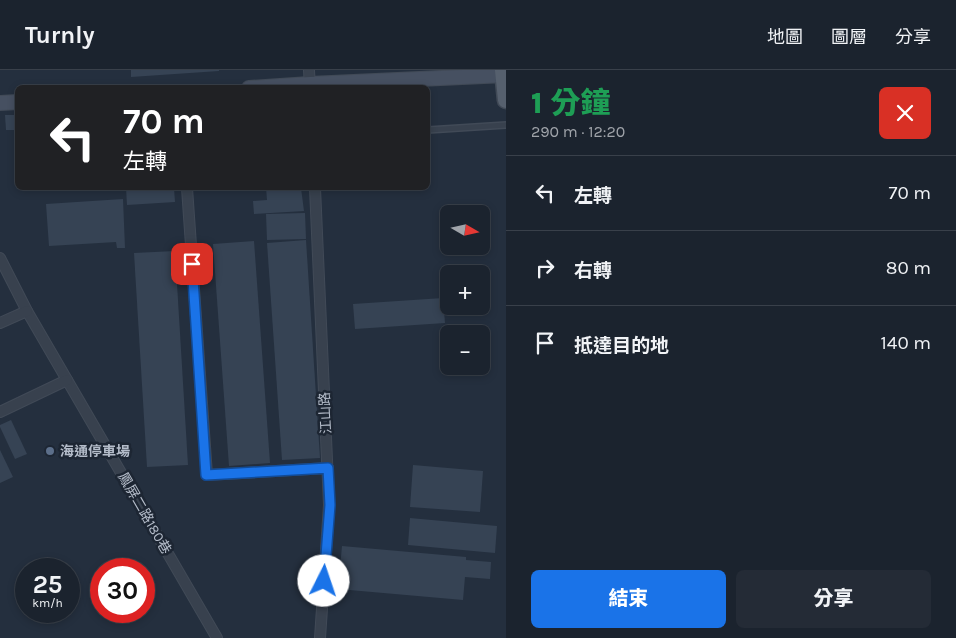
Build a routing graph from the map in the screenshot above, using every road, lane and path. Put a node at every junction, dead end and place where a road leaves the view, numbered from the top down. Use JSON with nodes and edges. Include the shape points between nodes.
{"nodes":[{"id":1,"x":504,"y":74,"type":"edge"},
{"id":2,"x":309,"y":80,"type":"edge"},
{"id":3,"x":272,"y":85,"type":"edge"},
{"id":4,"x":506,"y":100,"type":"edge"},
{"id":5,"x":15,"y":102,"type":"edge"},
{"id":6,"x":0,"y":103,"type":"edge"},
{"id":7,"x":506,"y":125,"type":"edge"},
{"id":8,"x":430,"y":130,"type":"edge"},
{"id":9,"x":187,"y":190,"type":"edge"},
{"id":10,"x":314,"y":190,"type":"edge"},
{"id":11,"x":0,"y":258,"type":"edge"},
{"id":12,"x":28,"y":310,"type":"junction"},
{"id":13,"x":0,"y":323,"type":"edge"},
{"id":14,"x":67,"y":380,"type":"junction"},
{"id":15,"x":0,"y":412,"type":"edge"},
{"id":16,"x":328,"y":468,"type":"junction"},
{"id":17,"x":217,"y":638,"type":"edge"},
{"id":18,"x":320,"y":638,"type":"edge"}],
"edges":[{"from":1,"to":2,"type":"street"},
{"from":1,"to":4,"type":"main road"},
{"from":2,"to":3,"type":"street"},
{"from":5,"to":6,"type":"street"},
{"from":7,"to":8,"type":"lane"},
{"from":9,"to":16,"type":"street","via":[[206,475]]},
{"from":10,"to":16,"type":"street","name":"江山路"},
{"from":11,"to":12,"type":"street"},
{"from":12,"to":13,"type":"street"},
{"from":12,"to":14,"type":"street","name":"鳳屏二路180巷"},
{"from":14,"to":15,"type":"street"},
{"from":14,"to":17,"type":"street","name":"鳳屏二路180巷"},
{"from":16,"to":18,"type":"street","name":"江山路","via":[[330,505]]}]}
